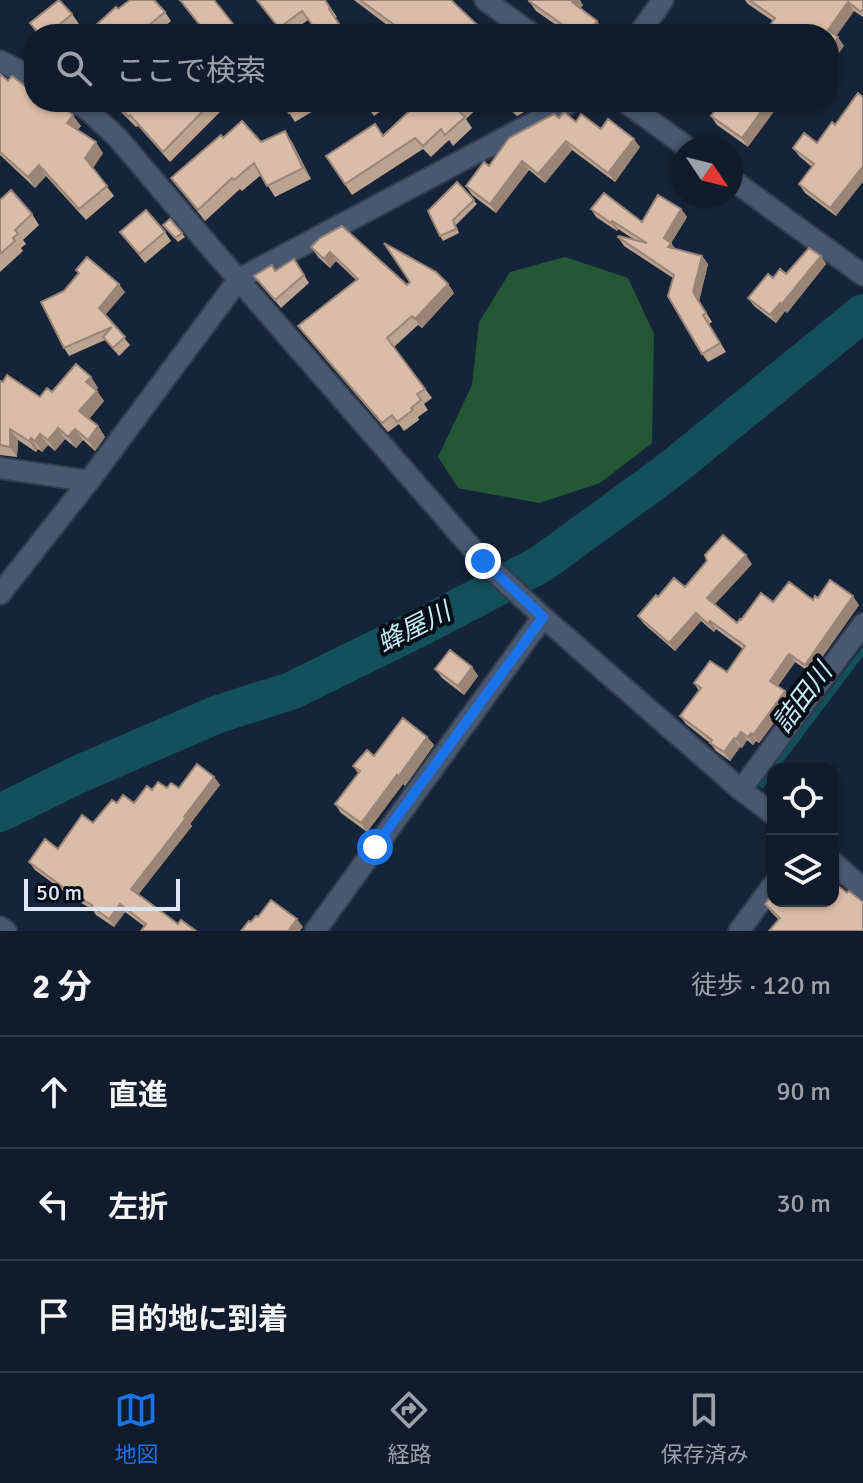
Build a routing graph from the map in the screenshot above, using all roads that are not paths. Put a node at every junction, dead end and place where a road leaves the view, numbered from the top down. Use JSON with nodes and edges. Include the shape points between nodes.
{"nodes":[{"id":1,"x":485,"y":0,"type":"edge"},
{"id":2,"x":663,"y":0,"type":"edge"},
{"id":3,"x":518,"y":24,"type":"edge"},
{"id":4,"x":646,"y":24,"type":"edge"},
{"id":5,"x":0,"y":61,"type":"edge"},
{"id":6,"x":24,"y":73,"type":"edge"},
{"id":7,"x":90,"y":112,"type":"edge"},
{"id":8,"x":553,"y":112,"type":"edge"},
{"id":9,"x":639,"y":112,"type":"edge"},
{"id":10,"x":672,"y":136,"type":"edge"},
{"id":11,"x":743,"y":188,"type":"edge"},
{"id":12,"x":863,"y":275,"type":"edge"},
{"id":13,"x":239,"y":279,"type":"junction"},
{"id":14,"x":0,"y":468,"type":"edge"},
{"id":15,"x":89,"y":481,"type":"junction"},
{"id":16,"x":0,"y":594,"type":"edge"},
{"id":17,"x":536,"y":610,"type":"junction"},
{"id":18,"x":863,"y":624,"type":"edge"},
{"id":19,"x":741,"y":790,"type":"junction"},
{"id":20,"x":767,"y":810,"type":"edge"},
{"id":21,"x":839,"y":867,"type":"edge"},
{"id":22,"x":863,"y":889,"type":"edge"},
{"id":23,"x":767,"y":893,"type":"edge"},
{"id":24,"x":0,"y":927,"type":"edge"},
{"id":25,"x":6,"y":931,"type":"edge"},
{"id":26,"x":315,"y":931,"type":"edge"},
{"id":27,"x":739,"y":931,"type":"edge"}],
"edges":[{"from":1,"to":3,"type":"street"},
{"from":2,"to":4,"type":"street"},
{"from":5,"to":6,"type":"street"},
{"from":7,"to":13,"type":"street"},
{"from":8,"to":13,"type":"street"},
{"from":9,"to":10,"type":"street"},
{"from":11,"to":12,"type":"street"},
{"from":13,"to":15,"type":"street"},
{"from":13,"to":17,"type":"street","via":[[483,561]]},
{"from":14,"to":15,"type":"street"},
{"from":15,"to":16,"type":"street"},
{"from":17,"to":19,"type":"street"},
{"from":17,"to":26,"type":"street"},
{"from":18,"to":19,"type":"street"},
{"from":19,"to":20,"type":"street"},
{"from":21,"to":22,"type":"street"},
{"from":23,"to":27,"type":"street"},
{"from":24,"to":25,"type":"street"}]}
